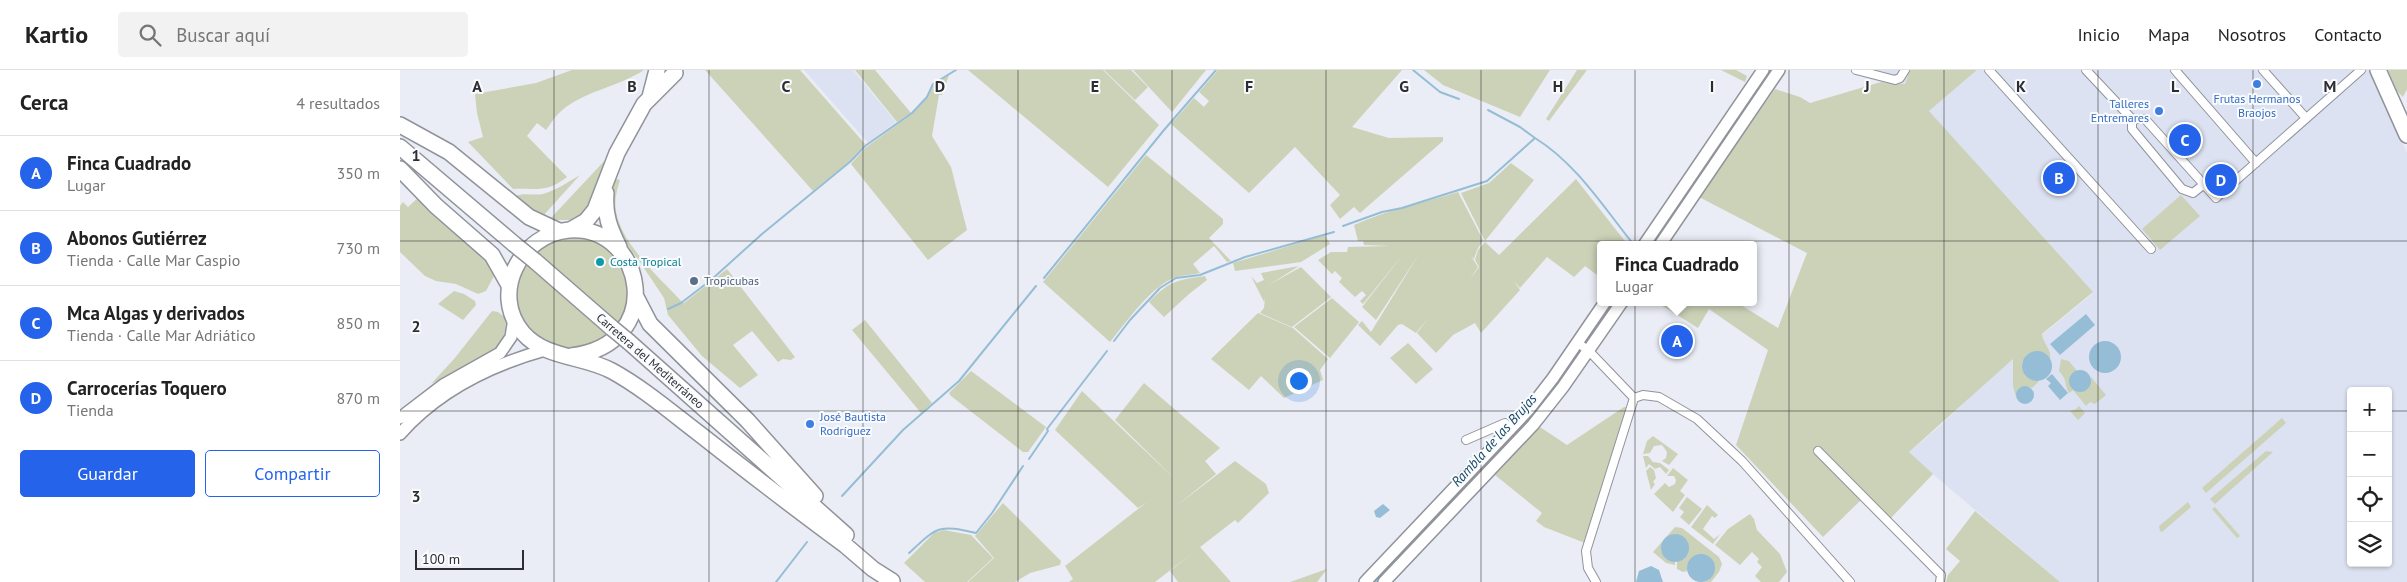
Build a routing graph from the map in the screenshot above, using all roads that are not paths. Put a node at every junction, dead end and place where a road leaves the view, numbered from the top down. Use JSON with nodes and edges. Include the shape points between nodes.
{"nodes":[{"id":1,"x":657,"y":70,"type":"edge"},
{"id":2,"x":1762,"y":70,"type":"edge"},
{"id":3,"x":1779,"y":70,"type":"edge"},
{"id":4,"x":1856,"y":70,"type":"edge"},
{"id":5,"x":1905,"y":70,"type":"edge"},
{"id":6,"x":1989,"y":70,"type":"edge"},
{"id":7,"x":2086,"y":70,"type":"edge"},
{"id":8,"x":2175,"y":70,"type":"edge"},
{"id":9,"x":2263,"y":70,"type":"edge"},
{"id":10,"x":2361,"y":70,"type":"edge"},
{"id":11,"x":2378,"y":70,"type":"edge"},
{"id":12,"x":672,"y":71,"type":"edge"},
{"id":13,"x":650,"y":98,"type":"junction"},
{"id":14,"x":2306,"y":118,"type":"junction"},
{"id":15,"x":2132,"y":119,"type":"junction"},
{"id":16,"x":400,"y":125,"type":"edge"},
{"id":17,"x":2406,"y":129,"type":"edge"},
{"id":18,"x":400,"y":147,"type":"edge"},
{"id":19,"x":2256,"y":163,"type":"junction"},
{"id":20,"x":400,"y":169,"type":"edge"},
{"id":21,"x":606,"y":184,"type":"junction"},
{"id":22,"x":2203,"y":185,"type":"junction"},
{"id":23,"x":566,"y":230,"type":"junction"},
{"id":24,"x":1647,"y":241,"type":"edge"},
{"id":25,"x":1663,"y":241,"type":"edge"},
{"id":26,"x":2151,"y":249,"type":"dead end"},
{"id":27,"x":624,"y":255,"type":"junction"},
{"id":28,"x":509,"y":285,"type":"junction"},
{"id":29,"x":636,"y":297,"type":"junction"},
{"id":30,"x":1603,"y":306,"type":"edge"},
{"id":31,"x":1619,"y":306,"type":"edge"},
{"id":32,"x":514,"y":318,"type":"junction"},
{"id":33,"x":1583,"y":347,"type":"junction"},
{"id":34,"x":545,"y":350,"type":"junction"},
{"id":35,"x":571,"y":356,"type":"junction"},
{"id":36,"x":1634,"y":398,"type":"junction"},
{"id":37,"x":400,"y":418,"type":"edge"},
{"id":38,"x":1511,"y":430,"type":"junction"},
{"id":39,"x":400,"y":434,"type":"edge"},
{"id":40,"x":1466,"y":440,"type":"dead end"},
{"id":41,"x":1818,"y":451,"type":"dead end"},
{"id":42,"x":856,"y":544,"type":"junction"},
{"id":43,"x":893,"y":582,"type":"edge"},
{"id":44,"x":1365,"y":582,"type":"edge"},
{"id":45,"x":1384,"y":582,"type":"edge"},
{"id":46,"x":1596,"y":582,"type":"edge"},
{"id":47,"x":1850,"y":582,"type":"edge"},
{"id":48,"x":1940,"y":582,"type":"edge"}],
"edges":[{"from":1,"to":13,"type":"highway"},
{"from":2,"to":24,"type":"street"},
{"from":3,"to":25,"type":"street"},
{"from":4,"to":5,"type":"street","via":[[1895,80]]},
{"from":6,"to":26,"type":"street"},
{"from":7,"to":15,"type":"street"},
{"from":8,"to":19,"type":"street"},
{"from":9,"to":14,"type":"street"},
{"from":10,"to":14,"type":"street"},
{"from":11,"to":17,"type":"highway"},
{"from":12,"to":13,"type":"highway"},
{"from":13,"to":21,"type":"highway","via":[[627,133]]},
{"from":14,"to":19,"type":"street"},
{"from":15,"to":22,"type":"street","via":[[2146,119]]},
{"from":15,"to":22,"type":"street","via":[[2132,129],[2182,189],[2193,193]]},
{"from":16,"to":23,"type":"highway","via":[[449,152],[528,217]]},
{"from":18,"to":42,"type":"highway","name":"Carretera del Mediterráneo","bridge":true,"via":[[629,342]]},
{"from":19,"to":22,"type":"street","via":[[2216,198]]},
{"from":20,"to":28,"type":"highway","via":[[492,255]]},
{"from":21,"to":23,"type":"highway","via":[[595,210],[586,221]]},
{"from":21,"to":27,"type":"highway","via":[[609,227]]},
{"from":23,"to":27,"type":"highway","via":[[592,232],[609,241]]},
{"from":23,"to":28,"type":"highway","via":[[540,238],[525,250],[514,266]]},
{"from":27,"to":29,"type":"highway","via":[[634,275]]},
{"from":28,"to":32,"type":"highway"},
{"from":29,"to":35,"type":"highway","via":[[632,316],[622,333],[608,346],[590,354]]},
{"from":29,"to":42,"type":"highway","via":[[650,324],[748,421],[847,529]]},
{"from":30,"to":33,"type":"street"},
{"from":31,"to":33,"type":"street"},
{"from":32,"to":34,"type":"highway","via":[[527,337]]},
{"from":32,"to":37,"type":"street","via":[[511,337],[500,353],[443,385]]},
{"from":33,"to":36,"type":"street"},
{"from":33,"to":38,"type":"street"},
{"from":33,"to":45,"type":"street","via":[[1533,425]]},
{"from":34,"to":35,"type":"highway"},
{"from":34,"to":39,"type":"street","via":[[507,362],[448,392],[414,418]]},
{"from":35,"to":43,"type":"highway","via":[[611,370],[651,398]]},
{"from":36,"to":46,"type":"street","via":[[1586,551],[1588,568]]},
{"from":36,"to":47,"type":"street","via":[[1643,395],[1659,398],[1697,419],[1742,461]]},
{"from":38,"to":40,"type":"street","via":[[1505,423]]},
{"from":38,"to":44,"type":"street"},
{"from":41,"to":48,"type":"street","via":[[1941,575]]},
{"from":42,"to":43,"type":"highway","name":"Carretera del Mediterráneo"}]}
